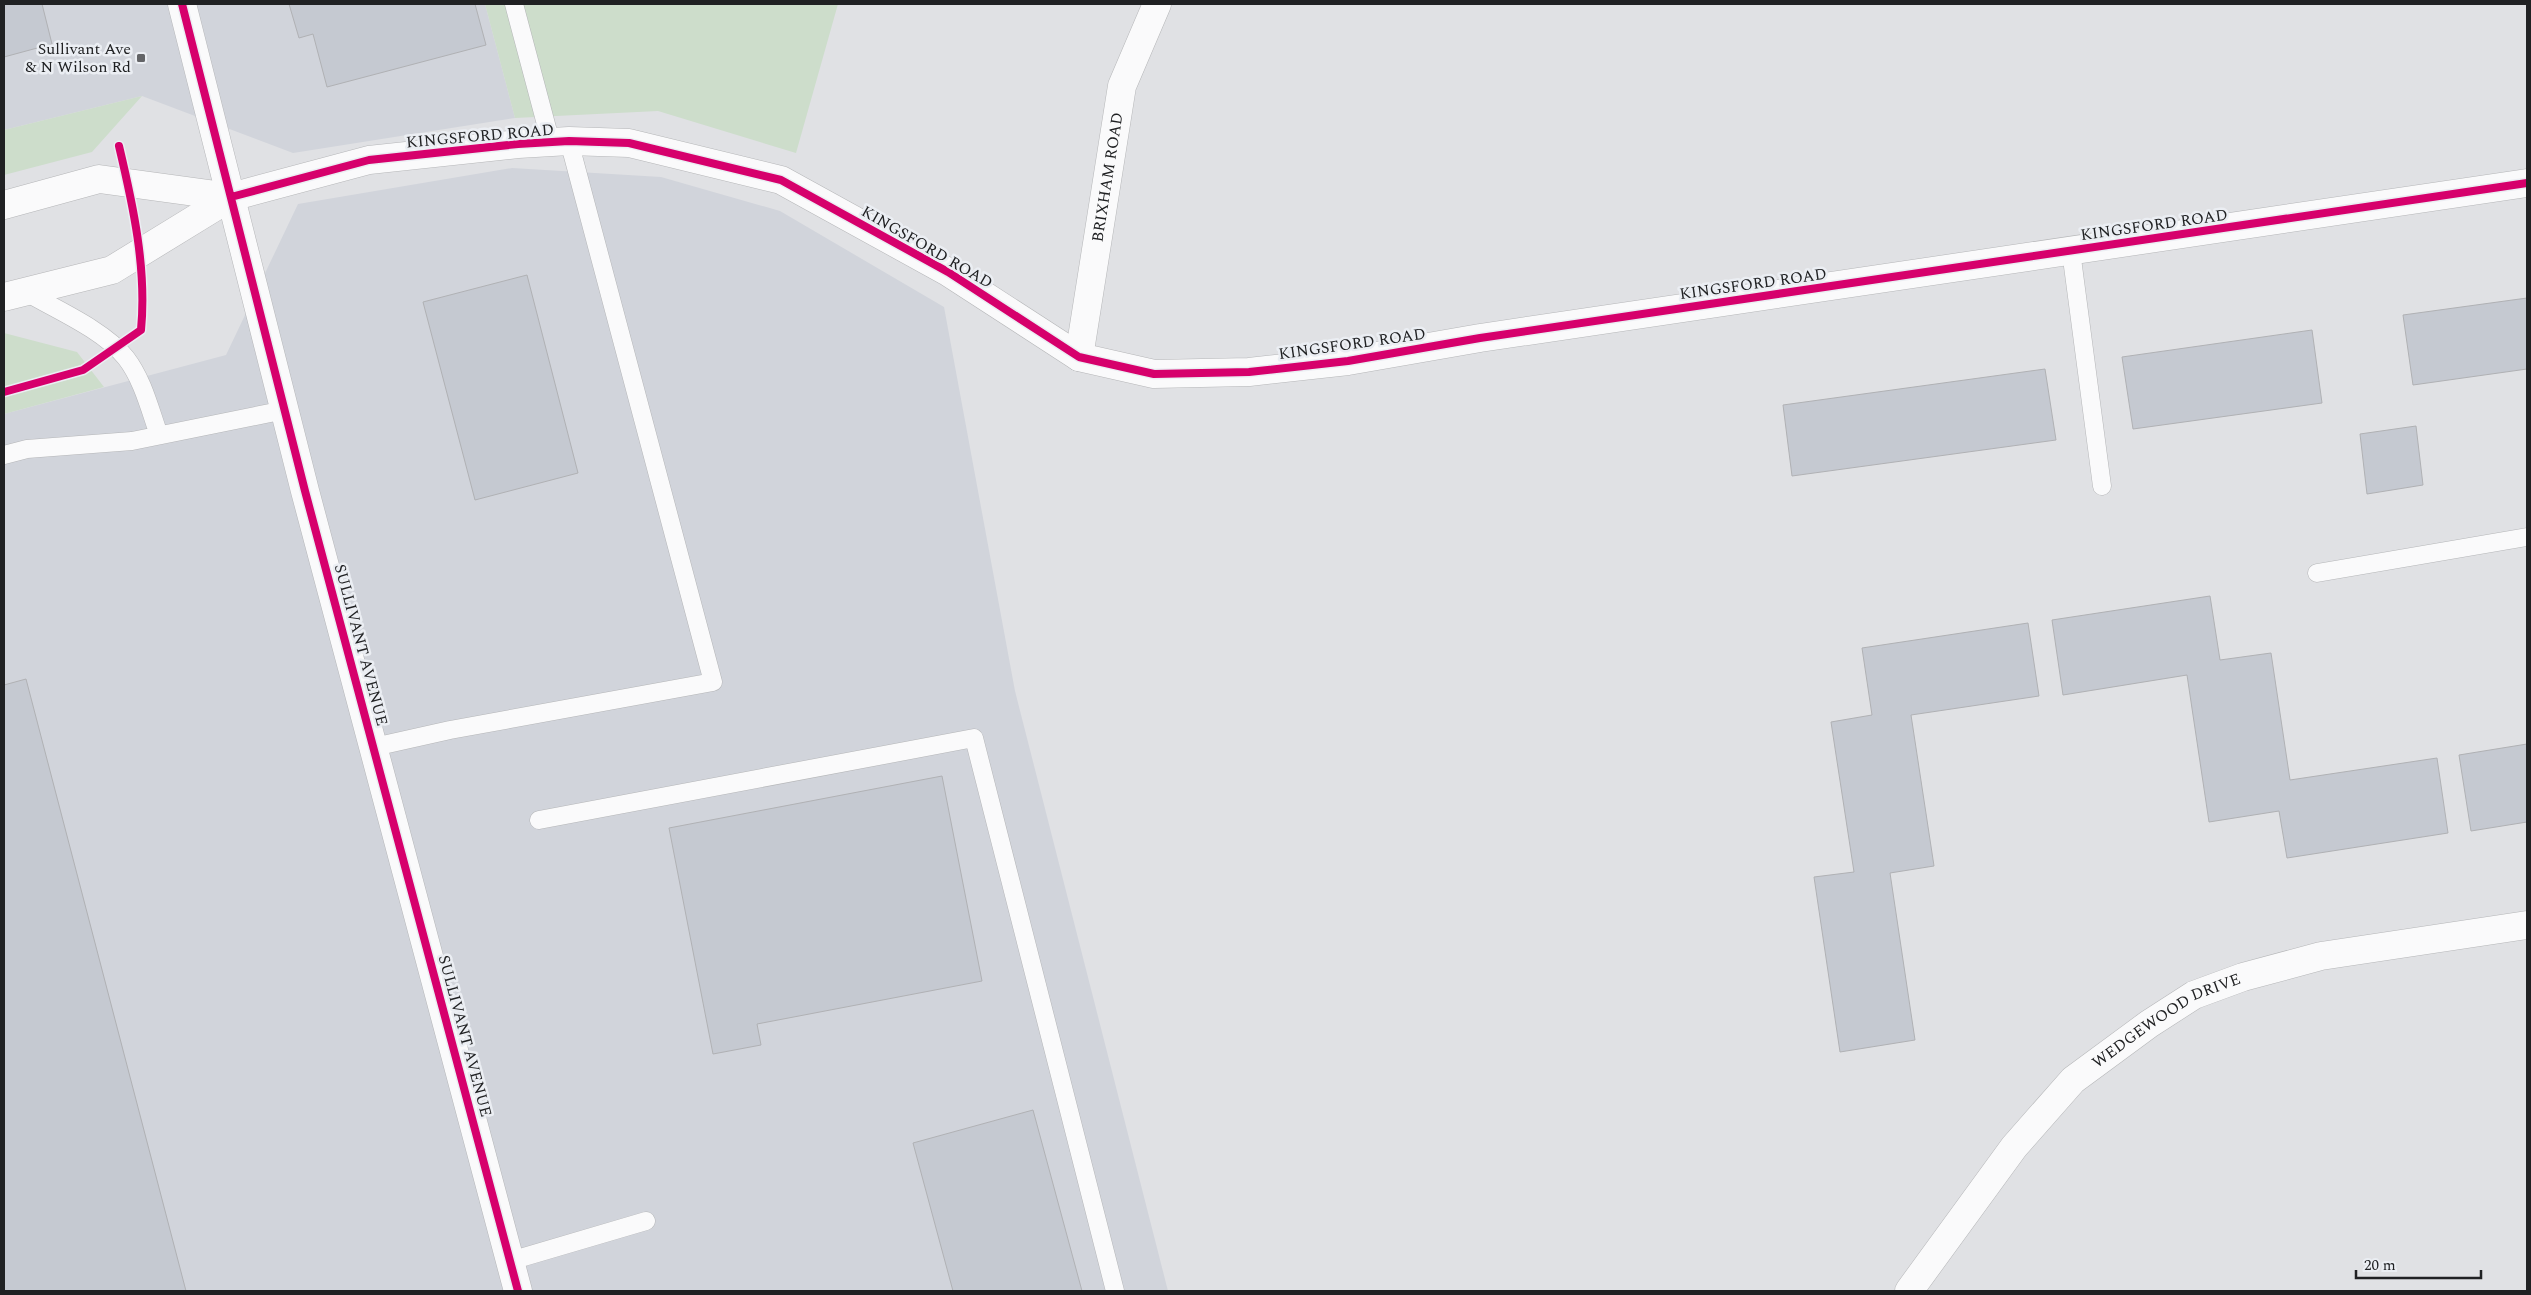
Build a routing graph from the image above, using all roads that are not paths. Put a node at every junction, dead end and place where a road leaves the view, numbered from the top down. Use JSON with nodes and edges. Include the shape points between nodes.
{"nodes":[{"id":1,"x":182,"y":4,"type":"edge"},
{"id":2,"x":514,"y":4,"type":"edge"},
{"id":3,"x":1157,"y":4,"type":"edge"},
{"id":4,"x":560,"y":142,"type":"junction"},
{"id":5,"x":2527,"y":183,"type":"edge"},
{"id":6,"x":230,"y":197,"type":"junction"},
{"id":7,"x":4,"y":204,"type":"edge"},
{"id":8,"x":2071,"y":251,"type":"junction"},
{"id":9,"x":14,"y":294,"type":"edge"},
{"id":10,"x":1079,"y":357,"type":"junction"},
{"id":11,"x":285,"y":410,"type":"junction"},
{"id":12,"x":159,"y":435,"type":"junction"},
{"id":13,"x":4,"y":455,"type":"edge"},
{"id":14,"x":2102,"y":486,"type":"dead end"},
{"id":15,"x":2527,"y":537,"type":"edge"},
{"id":16,"x":2317,"y":573,"type":"dead end"},
{"id":17,"x":374,"y":747,"type":"junction"},
{"id":18,"x":539,"y":820,"type":"dead end"},
{"id":19,"x":2527,"y":925,"type":"edge"},
{"id":20,"x":646,"y":1221,"type":"dead end"},
{"id":21,"x":510,"y":1261,"type":"junction"},
{"id":22,"x":518,"y":1291,"type":"edge"},
{"id":23,"x":1115,"y":1291,"type":"edge"},
{"id":24,"x":1909,"y":1291,"type":"edge"}],
"edges":[{"from":1,"to":6,"type":"street","name":"SULLIVANT AVENUE"},
{"from":2,"to":4,"type":"lane"},
{"from":3,"to":10,"type":"street","name":"BRIXHAM ROAD","via":[[1122,86]]},
{"from":4,"to":6,"type":"street","name":"KINGSFORD ROAD","via":[[369,160]]},
{"from":4,"to":10,"type":"street","name":"KINGSFORD ROAD","via":[[629,143],[781,180],[948,272]]},
{"from":4,"to":17,"type":"lane","via":[[713,682]]},
{"from":5,"to":8,"type":"street","name":"KINGSFORD ROAD"},
{"from":6,"to":7,"type":"street","via":[[99,179]]},
{"from":6,"to":9,"type":"street","via":[[112,270]]},
{"from":6,"to":11,"type":"street","name":"SULLIVANT AVENUE"},
{"from":8,"to":10,"type":"street","name":"KINGSFORD ROAD","via":[[1480,338],[1348,361],[1249,372],[1154,374]]},
{"from":8,"to":14,"type":"lane"},
{"from":9,"to":12,"type":"lane","via":[[104,337],[126,358],[145,394]]},
{"from":11,"to":12,"type":"lane"},
{"from":11,"to":17,"type":"street","name":"SULLIVANT AVENUE"},
{"from":12,"to":13,"type":"lane","via":[[132,441],[27,448]]},
{"from":15,"to":16,"type":"lane"},
{"from":17,"to":21,"type":"street","name":"SULLIVANT AVENUE"},
{"from":18,"to":23,"type":"lane","via":[[974,738]]},
{"from":19,"to":24,"type":"street","name":"WEDGEWOOD DRIVE","via":[[2321,956],[2243,977],[2194,995],[2074,1080],[2014,1147]]},
{"from":20,"to":21,"type":"lane"},
{"from":21,"to":22,"type":"street","name":"SULLIVANT AVENUE"}]}
